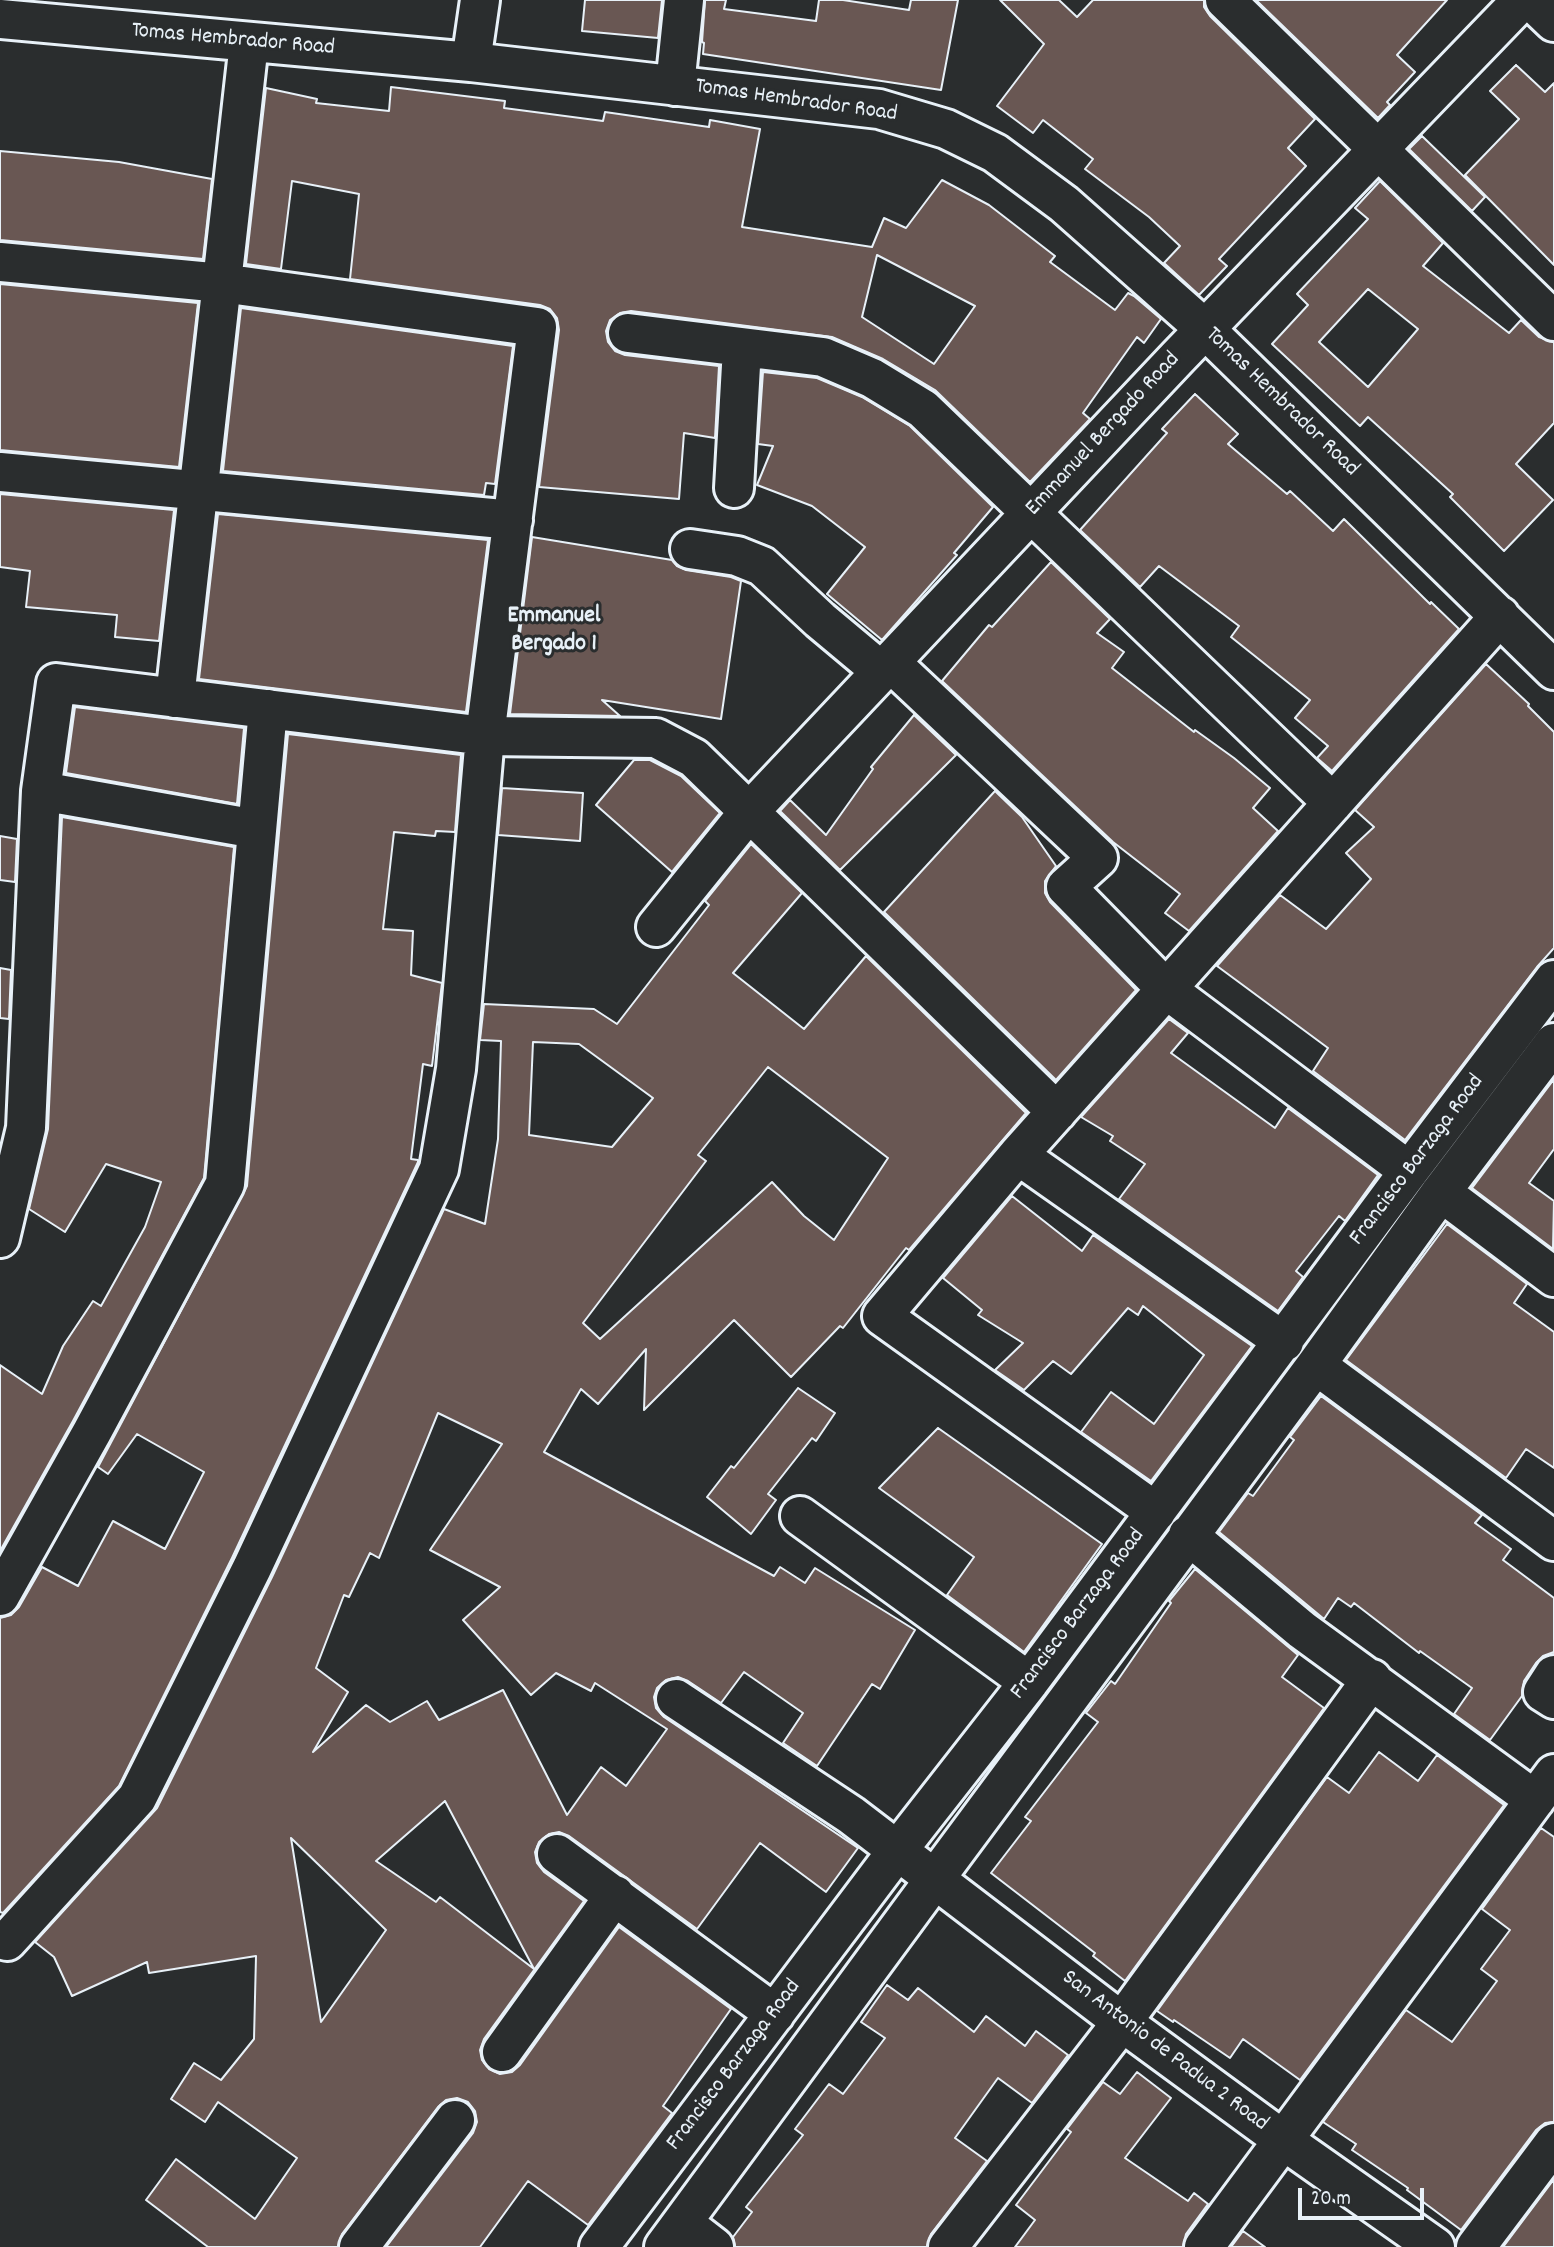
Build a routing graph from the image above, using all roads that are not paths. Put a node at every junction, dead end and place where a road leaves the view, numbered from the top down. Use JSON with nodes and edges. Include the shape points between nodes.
{"nodes":[{"id":1,"x":480,"y":0,"type":"edge"},
{"id":2,"x":684,"y":0,"type":"edge"},
{"id":3,"x":1225,"y":0,"type":"edge"},
{"id":4,"x":1522,"y":0,"type":"edge"},
{"id":5,"x":1531,"y":0,"type":"edge"},
{"id":6,"x":52,"y":12,"type":"edge"},
{"id":7,"x":0,"y":19,"type":"edge"},
{"id":8,"x":1554,"y":22,"type":"edge"},
{"id":9,"x":248,"y":43,"type":"junction"},
{"id":10,"x":471,"y":62,"type":"junction"},
{"id":11,"x":675,"y":86,"type":"junction"},
{"id":12,"x":1378,"y":149,"type":"junction"},
{"id":13,"x":0,"y":262,"type":"edge"},
{"id":14,"x":222,"y":283,"type":"junction"},
{"id":15,"x":1554,"y":321,"type":"edge"},
{"id":16,"x":1205,"y":329,"type":"junction"},
{"id":17,"x":628,"y":333,"type":"dead end"},
{"id":18,"x":742,"y":348,"type":"junction"},
{"id":19,"x":0,"y":472,"type":"edge"},
{"id":20,"x":734,"y":488,"type":"dead end"},
{"id":21,"x":198,"y":491,"type":"junction"},
{"id":22,"x":1031,"y":513,"type":"junction"},
{"id":23,"x":513,"y":520,"type":"junction"},
{"id":24,"x":690,"y":549,"type":"dead end"},
{"id":25,"x":1500,"y":616,"type":"junction"},
{"id":26,"x":885,"y":667,"type":"junction"},
{"id":27,"x":1554,"y":670,"type":"edge"},
{"id":28,"x":175,"y":698,"type":"junction"},
{"id":29,"x":268,"y":709,"type":"junction"},
{"id":30,"x":485,"y":736,"type":"junction"},
{"id":31,"x":41,"y":791,"type":"junction"},
{"id":32,"x":1333,"y":803,"type":"junction"},
{"id":33,"x":748,"y":813,"type":"junction"},
{"id":34,"x":257,"y":829,"type":"junction"},
{"id":35,"x":656,"y":927,"type":"dead end"},
{"id":36,"x":1554,"y":980,"type":"edge"},
{"id":37,"x":1166,"y":989,"type":"junction"},
{"id":38,"x":1554,"y":1042,"type":"edge"},
{"id":39,"x":1056,"y":1112,"type":"junction"},
{"id":40,"x":1018,"y":1155,"type":"junction"},
{"id":41,"x":1409,"y":1171,"type":"junction"},
{"id":42,"x":1441,"y":1192,"type":"junction"},
{"id":43,"x":0,"y":1238,"type":"edge"},
{"id":44,"x":1554,"y":1277,"type":"edge"},
{"id":45,"x":1284,"y":1342,"type":"junction"},
{"id":46,"x":1316,"y":1365,"type":"junction"},
{"id":47,"x":1156,"y":1512,"type":"junction"},
{"id":48,"x":800,"y":1516,"type":"dead end"},
{"id":49,"x":1188,"y":1535,"type":"junction"},
{"id":50,"x":1554,"y":1541,"type":"edge"},
{"id":51,"x":0,"y":1596,"type":"edge"},
{"id":52,"x":1554,"y":1675,"type":"edge"},
{"id":53,"x":1372,"y":1679,"type":"junction"},
{"id":54,"x":1029,"y":1682,"type":"junction"},
{"id":55,"x":676,"y":1699,"type":"dead end"},
{"id":56,"x":1554,"y":1699,"type":"edge"},
{"id":57,"x":1545,"y":1787,"type":"edge"},
{"id":58,"x":897,"y":1852,"type":"junction"},
{"id":59,"x":557,"y":1854,"type":"dead end"},
{"id":60,"x":934,"y":1880,"type":"junction"},
{"id":61,"x":615,"y":1895,"type":"junction"},
{"id":62,"x":7,"y":1941,"type":"dead end"},
{"id":63,"x":775,"y":2014,"type":"junction"},
{"id":64,"x":1122,"y":2022,"type":"junction"},
{"id":65,"x":502,"y":2052,"type":"dead end"},
{"id":66,"x":455,"y":2120,"type":"dead end"},
{"id":67,"x":1283,"y":2140,"type":"junction"},
{"id":68,"x":1554,"y":2143,"type":"edge"},
{"id":69,"x":673,"y":2235,"type":"edge"},
{"id":70,"x":359,"y":2247,"type":"edge"},
{"id":71,"x":599,"y":2247,"type":"edge"},
{"id":72,"x":714,"y":2247,"type":"edge"},
{"id":73,"x":948,"y":2247,"type":"edge"},
{"id":74,"x":1204,"y":2247,"type":"edge"},
{"id":75,"x":1435,"y":2247,"type":"edge"},
{"id":76,"x":1476,"y":2247,"type":"edge"}],
"edges":[{"from":1,"to":10,"type":"street"},
{"from":2,"to":11,"type":"street"},
{"from":3,"to":12,"type":"street"},
{"from":4,"to":12,"type":"street","name":"Emmanuel Bergado Road"},
{"from":5,"to":8,"type":"street"},
{"from":6,"to":7,"type":"street","name":"Tomas Hembrador Road"},
{"from":6,"to":9,"type":"street","name":"Tomas Hembrador Road"},
{"from":9,"to":10,"type":"street","name":"Tomas Hembrador Road"},
{"from":9,"to":14,"type":"street"},
{"from":10,"to":11,"type":"street","name":"Tomas Hembrador Road"},
{"from":11,"to":16,"type":"street","name":"Tomas Hembrador Road","via":[[879,109],[946,129],[995,153],[1063,204]]},
{"from":12,"to":15,"type":"street"},
{"from":12,"to":16,"type":"street","name":"Emmanuel Bergado Road"},
{"from":13,"to":14,"type":"street"},
{"from":14,"to":21,"type":"street"},
{"from":14,"to":23,"type":"street","via":[[537,327]]},
{"from":16,"to":22,"type":"street","name":"Emmanuel Bergado Road"},
{"from":16,"to":25,"type":"street","name":"Tomas Hembrador Road"},
{"from":17,"to":18,"type":"street"},
{"from":18,"to":20,"type":"street"},
{"from":18,"to":22,"type":"street","via":[[824,357],[872,378],[923,409]]},
{"from":19,"to":21,"type":"street"},
{"from":21,"to":23,"type":"street"},
{"from":21,"to":28,"type":"street"},
{"from":22,"to":26,"type":"street","name":"Emmanuel Bergado Road"},
{"from":22,"to":32,"type":"street"},
{"from":23,"to":30,"type":"street"},
{"from":24,"to":26,"type":"street","via":[[737,556],[762,566],[820,620]]},
{"from":25,"to":27,"type":"street","name":"Tomas Hembrador Road"},
{"from":25,"to":32,"type":"street"},
{"from":26,"to":33,"type":"street","name":"Emmanuel Bergado Road"},
{"from":26,"to":37,"type":"street","via":[[1098,858],[1066,887]]},
{"from":28,"to":29,"type":"street"},
{"from":28,"to":31,"type":"street","via":[[56,683]]},
{"from":29,"to":30,"type":"street"},
{"from":29,"to":34,"type":"street"},
{"from":30,"to":33,"type":"street","via":[[656,738],[694,758]]},
{"from":30,"to":62,"type":"street","via":[[456,1069],[439,1169],[252,1568],[137,1798]]},
{"from":31,"to":34,"type":"street"},
{"from":31,"to":43,"type":"street","via":[[26,1128]]},
{"from":32,"to":37,"type":"street"},
{"from":33,"to":35,"type":"street","name":"Emmanuel Bergado Road"},
{"from":33,"to":39,"type":"street"},
{"from":34,"to":51,"type":"street","via":[[225,1184]]},
{"from":36,"to":41,"type":"street","name":"Francisco Barzaga Road"},
{"from":37,"to":39,"type":"street"},
{"from":37,"to":41,"type":"street"},
{"from":38,"to":42,"type":"street","name":"Francisco Barzaga Road"},
{"from":39,"to":40,"type":"street"},
{"from":40,"to":45,"type":"street"},
{"from":40,"to":47,"type":"street","via":[[882,1316]]},
{"from":41,"to":45,"type":"street","name":"Francisco Barzaga Road"},
{"from":42,"to":44,"type":"street"},
{"from":42,"to":46,"type":"street","name":"Francisco Barzaga Road"},
{"from":45,"to":47,"type":"street","name":"Francisco Barzaga Road"},
{"from":46,"to":49,"type":"street","name":"Francisco Barzaga Road"},
{"from":46,"to":50,"type":"street"},
{"from":47,"to":54,"type":"street","name":"Francisco Barzaga Road"},
{"from":48,"to":54,"type":"street"},
{"from":49,"to":53,"type":"street","via":[[1302,1630]]},
{"from":49,"to":60,"type":"street","name":"Francisco Barzaga Road"},
{"from":52,"to":56,"type":"street","via":[[1543,1692]]},
{"from":53,"to":57,"type":"street"},
{"from":53,"to":64,"type":"street"},
{"from":54,"to":58,"type":"street","name":"Francisco Barzaga Road"},
{"from":55,"to":58,"type":"street","name":"San Antonio de Padua 2 Road","via":[[851,1815]]},
{"from":57,"to":67,"type":"street"},
{"from":58,"to":60,"type":"street","name":"San Antonio de Padua 2 Road"},
{"from":58,"to":63,"type":"street","name":"Francisco Barzaga Road"},
{"from":59,"to":61,"type":"street"},
{"from":60,"to":64,"type":"street","name":"San Antonio de Padua 2 Road"},
{"from":60,"to":69,"type":"street","name":"Francisco Barzaga Road"},
{"from":61,"to":63,"type":"street"},
{"from":61,"to":65,"type":"street"},
{"from":63,"to":71,"type":"street","name":"Francisco Barzaga Road"},
{"from":64,"to":67,"type":"street","name":"San Antonio de Padua 2 Road"},
{"from":64,"to":73,"type":"street"},
{"from":66,"to":70,"type":"street"},
{"from":67,"to":74,"type":"street"},
{"from":67,"to":75,"type":"street","name":"San Antonio de Padua 2 Road"},
{"from":68,"to":76,"type":"street"},
{"from":69,"to":72,"type":"street"}]}
